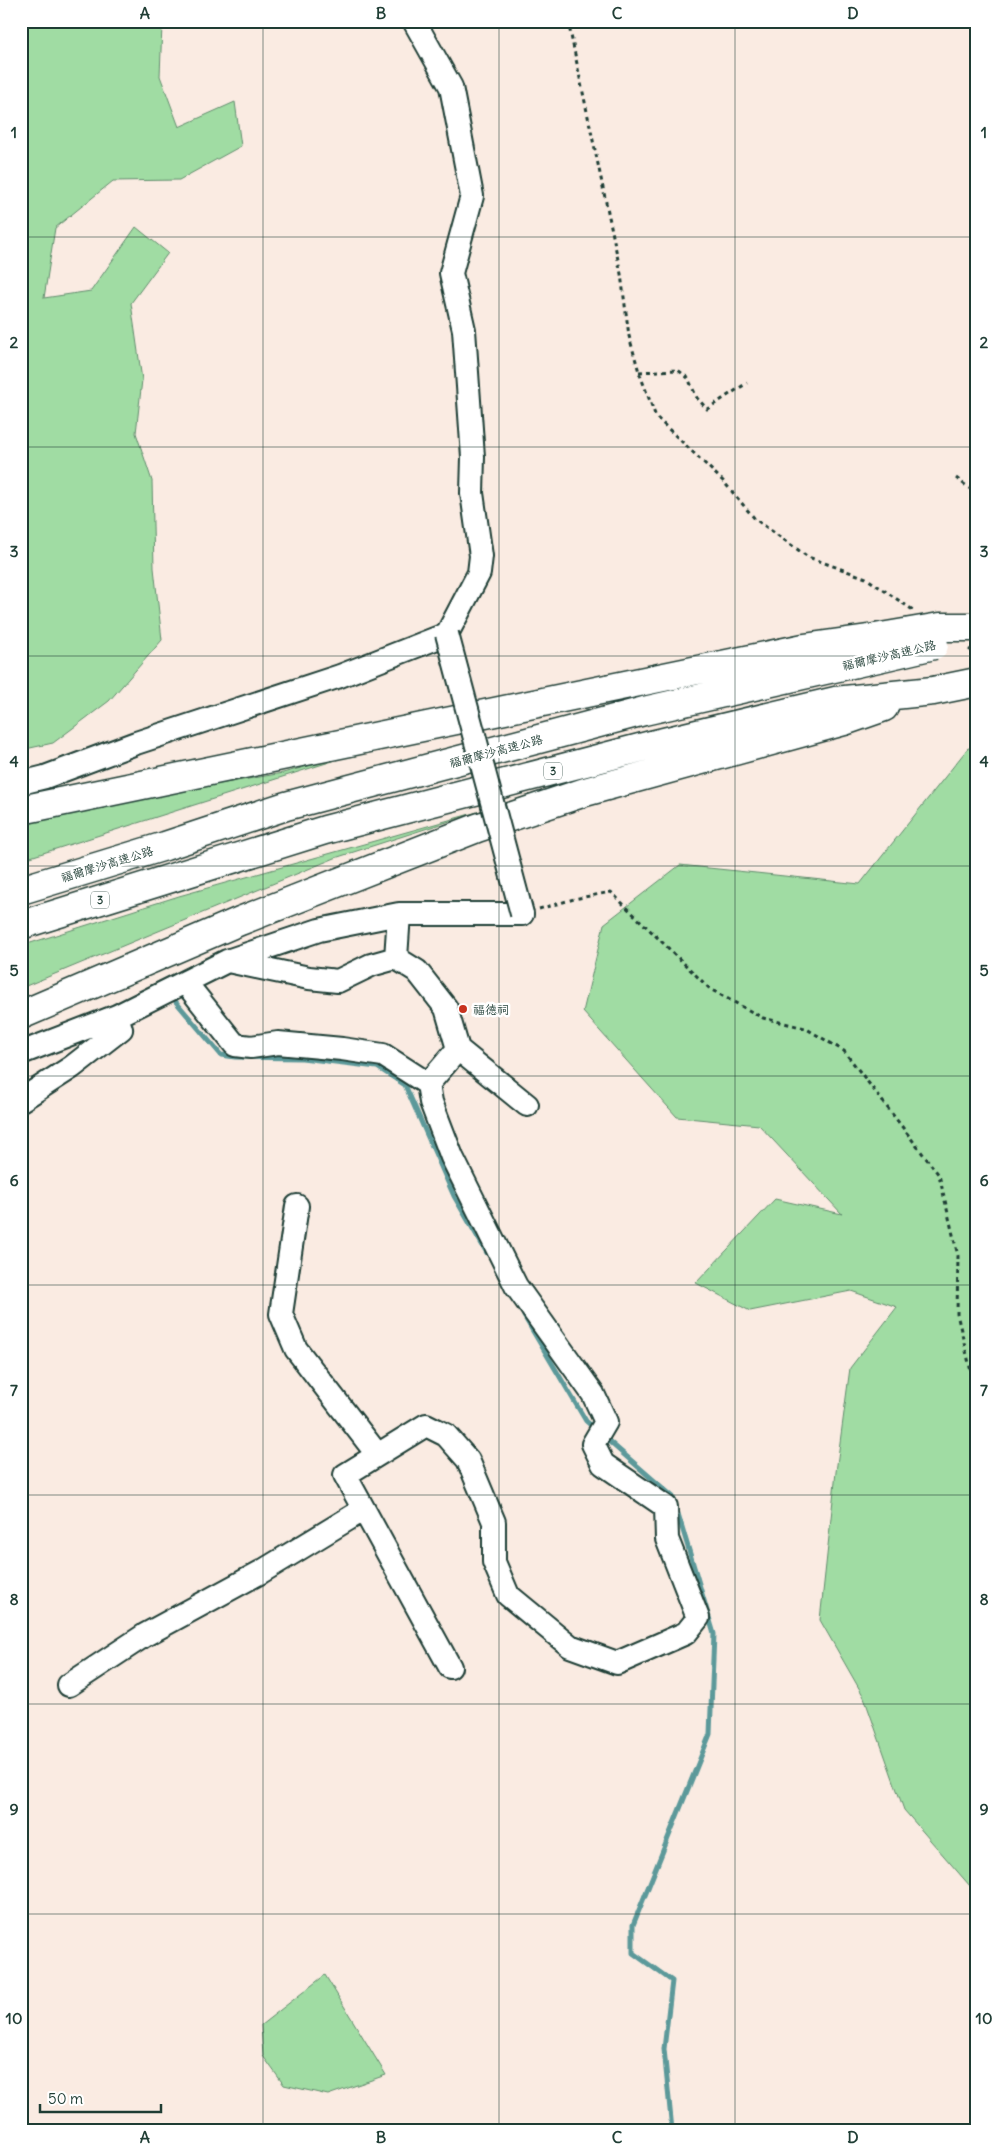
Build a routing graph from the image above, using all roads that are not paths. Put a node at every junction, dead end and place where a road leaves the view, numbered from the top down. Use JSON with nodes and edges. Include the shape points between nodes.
{"nodes":[{"id":1,"x":414,"y":21,"type":"edge"},
{"id":2,"x":447,"y":634,"type":"junction"},
{"id":3,"x":971,"y":635,"type":"edge"},
{"id":4,"x":877,"y":648,"type":"junction"},
{"id":5,"x":977,"y":682,"type":"edge"},
{"id":6,"x":932,"y":691,"type":"junction"},
{"id":7,"x":21,"y":783,"type":"edge"},
{"id":8,"x":21,"y":810,"type":"edge"},
{"id":9,"x":21,"y":890,"type":"edge"},
{"id":10,"x":399,"y":914,"type":"junction"},
{"id":11,"x":21,"y":925,"type":"edge"},
{"id":12,"x":396,"y":958,"type":"junction"},
{"id":13,"x":227,"y":960,"type":"junction"},
{"id":14,"x":185,"y":982,"type":"junction"},
{"id":15,"x":21,"y":1016,"type":"edge"},
{"id":16,"x":117,"y":1016,"type":"junction"},
{"id":17,"x":458,"y":1049,"type":"junction"},
{"id":18,"x":21,"y":1053,"type":"edge"},
{"id":19,"x":428,"y":1084,"type":"junction"},
{"id":20,"x":21,"y":1100,"type":"edge"},
{"id":21,"x":527,"y":1105,"type":"dead end"},
{"id":22,"x":297,"y":1206,"type":"dead end"},
{"id":23,"x":376,"y":1454,"type":"junction"},
{"id":24,"x":363,"y":1510,"type":"junction"},
{"id":25,"x":450,"y":1667,"type":"dead end"},
{"id":26,"x":69,"y":1685,"type":"dead end"}],
"edges":[{"from":1,"to":2,"type":"lane","via":[[451,87],[472,196],[451,273],[464,330],[472,493],[481,556],[479,573]]},
{"from":2,"to":7,"type":"lane","via":[[340,676]]},
{"from":2,"to":10,"type":"lane","bridge":true,"via":[[522,914]]},
{"from":3,"to":4,"type":"highway","bridge":true,"via":[[940,627]]},
{"from":4,"to":8,"type":"highway","via":[[804,648]]},
{"from":4,"to":9,"type":"highway","name":"福爾摩沙高速公路","via":[[286,806]]},
{"from":5,"to":6,"type":"highway","number":"3"},
{"from":6,"to":11,"type":"highway","number":"3","via":[[835,701],[651,745],[324,830]]},
{"from":6,"to":15,"type":"highway","via":[[844,721],[585,792],[477,828],[240,921]]},
{"from":10,"to":12,"type":"lane"},
{"from":10,"to":13,"type":"lane","via":[[319,930]]},
{"from":12,"to":13,"type":"lane","via":[[371,965],[338,981]]},
{"from":12,"to":17,"type":"lane","via":[[417,971],[446,1008]]},
{"from":13,"to":14,"type":"lane"},
{"from":14,"to":16,"type":"lane"},
{"from":14,"to":19,"type":"lane","via":[[235,1045],[251,1047],[278,1043],[384,1055]]},
{"from":16,"to":18,"type":"lane"},
{"from":16,"to":20,"type":"lane","via":[[121,1029],[72,1067]]},
{"from":17,"to":19,"type":"lane"},
{"from":17,"to":21,"type":"lane"},
{"from":19,"to":23,"type":"lane","via":[[431,1102],[452,1157],[516,1286],[593,1394],[606,1422],[593,1444],[603,1464],[666,1507],[667,1539],[698,1618],[686,1633],[618,1663],[570,1646],[508,1595],[494,1562],[494,1522],[468,1460],[446,1435],[426,1425]]},
{"from":22,"to":23,"type":"lane","via":[[281,1314],[296,1349]]},
{"from":23,"to":24,"type":"lane","via":[[345,1475]]},
{"from":24,"to":25,"type":"lane"},
{"from":24,"to":26,"type":"lane","via":[[261,1572],[145,1635]]}]}
